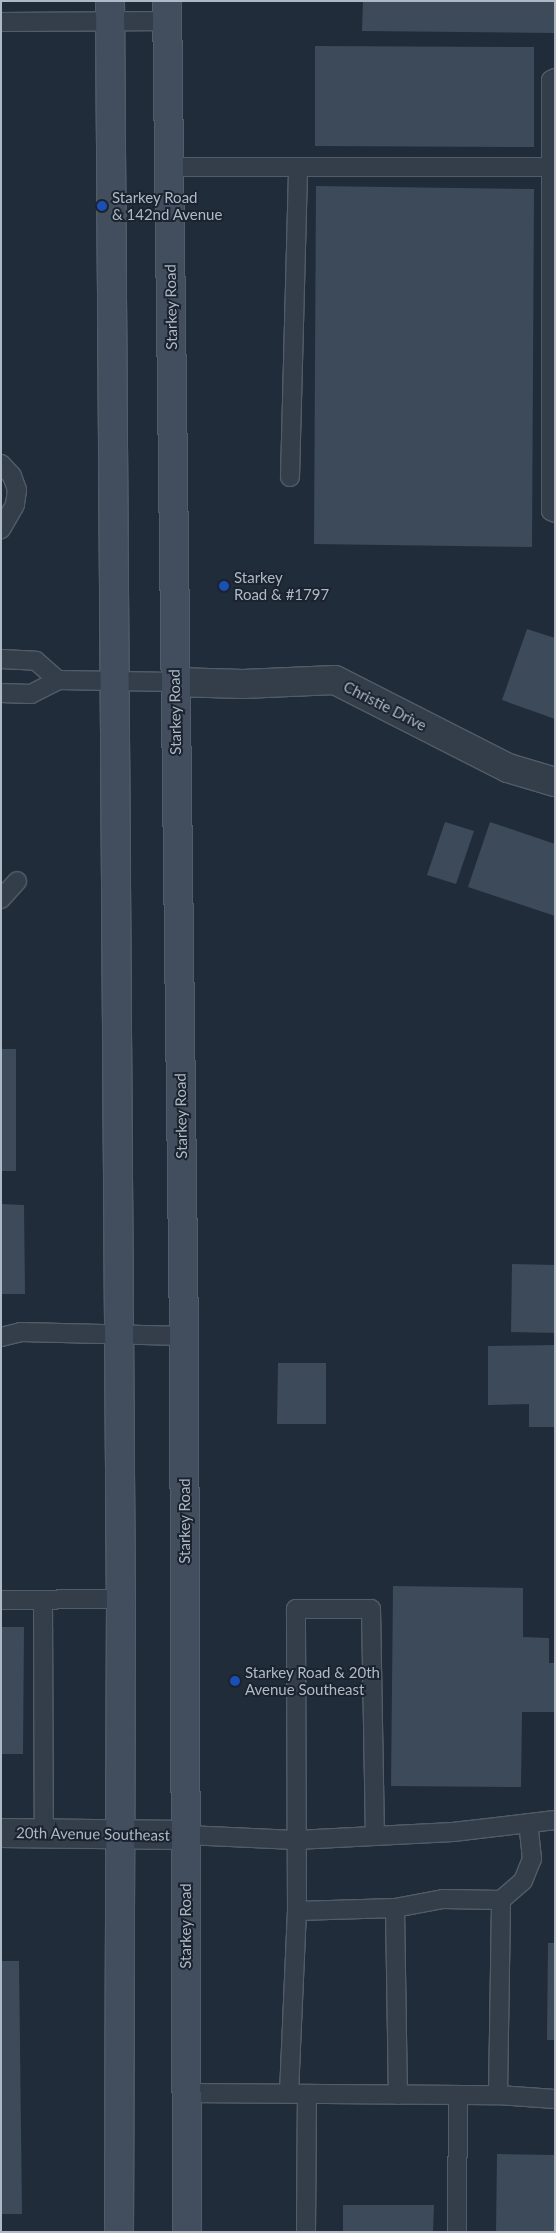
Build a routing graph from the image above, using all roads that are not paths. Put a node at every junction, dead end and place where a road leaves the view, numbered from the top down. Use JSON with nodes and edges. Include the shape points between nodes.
{"nodes":[{"id":1,"x":110,"y":11,"type":"edge"},
{"id":2,"x":168,"y":11,"type":"edge"},
{"id":3,"x":1,"y":22,"type":"edge"},
{"id":4,"x":555,"y":78,"type":"edge"},
{"id":5,"x":169,"y":167,"type":"junction"},
{"id":6,"x":298,"y":167,"type":"junction"},
{"id":7,"x":551,"y":167,"type":"junction"},
{"id":8,"x":1,"y":464,"type":"edge"},
{"id":9,"x":290,"y":477,"type":"dead end"},
{"id":10,"x":555,"y":513,"type":"edge"},
{"id":11,"x":1,"y":529,"type":"edge"},
{"id":12,"x":1,"y":659,"type":"edge"},
{"id":13,"x":113,"y":679,"type":"junction"},
{"id":14,"x":58,"y":680,"type":"junction"},
{"id":15,"x":175,"y":682,"type":"junction"},
{"id":16,"x":1,"y":694,"type":"edge"},
{"id":17,"x":555,"y":782,"type":"edge"},
{"id":18,"x":17,"y":881,"type":"dead end"},
{"id":19,"x":1,"y":899,"type":"edge"},
{"id":20,"x":119,"y":1334,"type":"junction"},
{"id":21,"x":184,"y":1336,"type":"junction"},
{"id":22,"x":1,"y":1337,"type":"edge"},
{"id":23,"x":121,"y":1599,"type":"junction"},
{"id":24,"x":1,"y":1600,"type":"edge"},
{"id":25,"x":43,"y":1601,"type":"junction"},
{"id":26,"x":555,"y":1820,"type":"edge"},
{"id":27,"x":528,"y":1823,"type":"junction"},
{"id":28,"x":44,"y":1833,"type":"junction"},
{"id":29,"x":1,"y":1834,"type":"edge"},
{"id":30,"x":186,"y":1835,"type":"junction"},
{"id":31,"x":119,"y":1836,"type":"junction"},
{"id":32,"x":375,"y":1836,"type":"junction"},
{"id":33,"x":296,"y":1840,"type":"junction"},
{"id":34,"x":501,"y":1900,"type":"junction"},
{"id":35,"x":395,"y":1908,"type":"junction"},
{"id":36,"x":297,"y":1911,"type":"junction"},
{"id":37,"x":187,"y":2093,"type":"junction"},
{"id":38,"x":289,"y":2093,"type":"junction"},
{"id":39,"x":307,"y":2094,"type":"junction"},
{"id":40,"x":398,"y":2094,"type":"junction"},
{"id":41,"x":498,"y":2094,"type":"junction"},
{"id":42,"x":458,"y":2096,"type":"junction"},
{"id":43,"x":555,"y":2099,"type":"edge"},
{"id":44,"x":119,"y":2232,"type":"edge"},
{"id":45,"x":188,"y":2232,"type":"edge"},
{"id":46,"x":306,"y":2232,"type":"edge"},
{"id":47,"x":457,"y":2232,"type":"edge"}],
"edges":[{"from":1,"to":2,"type":"lane"},
{"from":1,"to":3,"type":"lane"},
{"from":1,"to":13,"type":"main road"},
{"from":2,"to":5,"type":"main road","name":"Starkey Road"},
{"from":4,"to":7,"type":"lane","via":[[551,80]]},
{"from":5,"to":6,"type":"lane"},
{"from":5,"to":15,"type":"main road","name":"Starkey Road"},
{"from":6,"to":7,"type":"lane"},
{"from":6,"to":9,"type":"lane"},
{"from":7,"to":10,"type":"lane","via":[[551,511]]},
{"from":8,"to":11,"type":"lane","via":[[12,476],[17,490],[15,505]]},
{"from":12,"to":14,"type":"lane","via":[[36,660]]},
{"from":13,"to":14,"type":"lane"},
{"from":13,"to":15,"type":"lane"},
{"from":13,"to":20,"type":"main road"},
{"from":14,"to":16,"type":"lane","via":[[31,694]]},
{"from":15,"to":17,"type":"street","name":"Christie Drive","via":[[243,684],[335,680],[508,768]]},
{"from":15,"to":21,"type":"main road","name":"Starkey Road"},
{"from":18,"to":19,"type":"lane"},
{"from":20,"to":21,"type":"lane"},
{"from":20,"to":22,"type":"lane","via":[[21,1332]]},
{"from":20,"to":23,"type":"main road"},
{"from":21,"to":30,"type":"main road","name":"Starkey Road"},
{"from":23,"to":25,"type":"lane"},
{"from":23,"to":31,"type":"main road"},
{"from":24,"to":25,"type":"lane"},
{"from":25,"to":28,"type":"lane"},
{"from":26,"to":27,"type":"lane"},
{"from":27,"to":32,"type":"lane","via":[[453,1832]]},
{"from":27,"to":34,"type":"lane","via":[[532,1859],[523,1880]]},
{"from":28,"to":29,"type":"street","name":"20th Avenue Southeast"},
{"from":28,"to":31,"type":"street","name":"20th Avenue Southeast"},
{"from":30,"to":31,"type":"street","name":"20th Avenue Southeast"},
{"from":30,"to":33,"type":"lane"},
{"from":30,"to":37,"type":"main road","name":"Starkey Road"},
{"from":31,"to":44,"type":"main road"},
{"from":32,"to":33,"type":"lane"},
{"from":32,"to":33,"type":"lane","via":[[371,1609],[296,1609]]},
{"from":33,"to":36,"type":"lane"},
{"from":34,"to":35,"type":"lane","via":[[443,1899]]},
{"from":34,"to":41,"type":"lane"},
{"from":35,"to":36,"type":"lane"},
{"from":35,"to":40,"type":"lane"},
{"from":36,"to":38,"type":"lane"},
{"from":37,"to":38,"type":"lane"},
{"from":37,"to":45,"type":"main road","name":"Starkey Road"},
{"from":38,"to":39,"type":"lane"},
{"from":39,"to":40,"type":"lane"},
{"from":39,"to":46,"type":"lane"},
{"from":40,"to":42,"type":"lane"},
{"from":41,"to":42,"type":"lane"},
{"from":41,"to":43,"type":"lane"},
{"from":42,"to":47,"type":"lane"}]}
